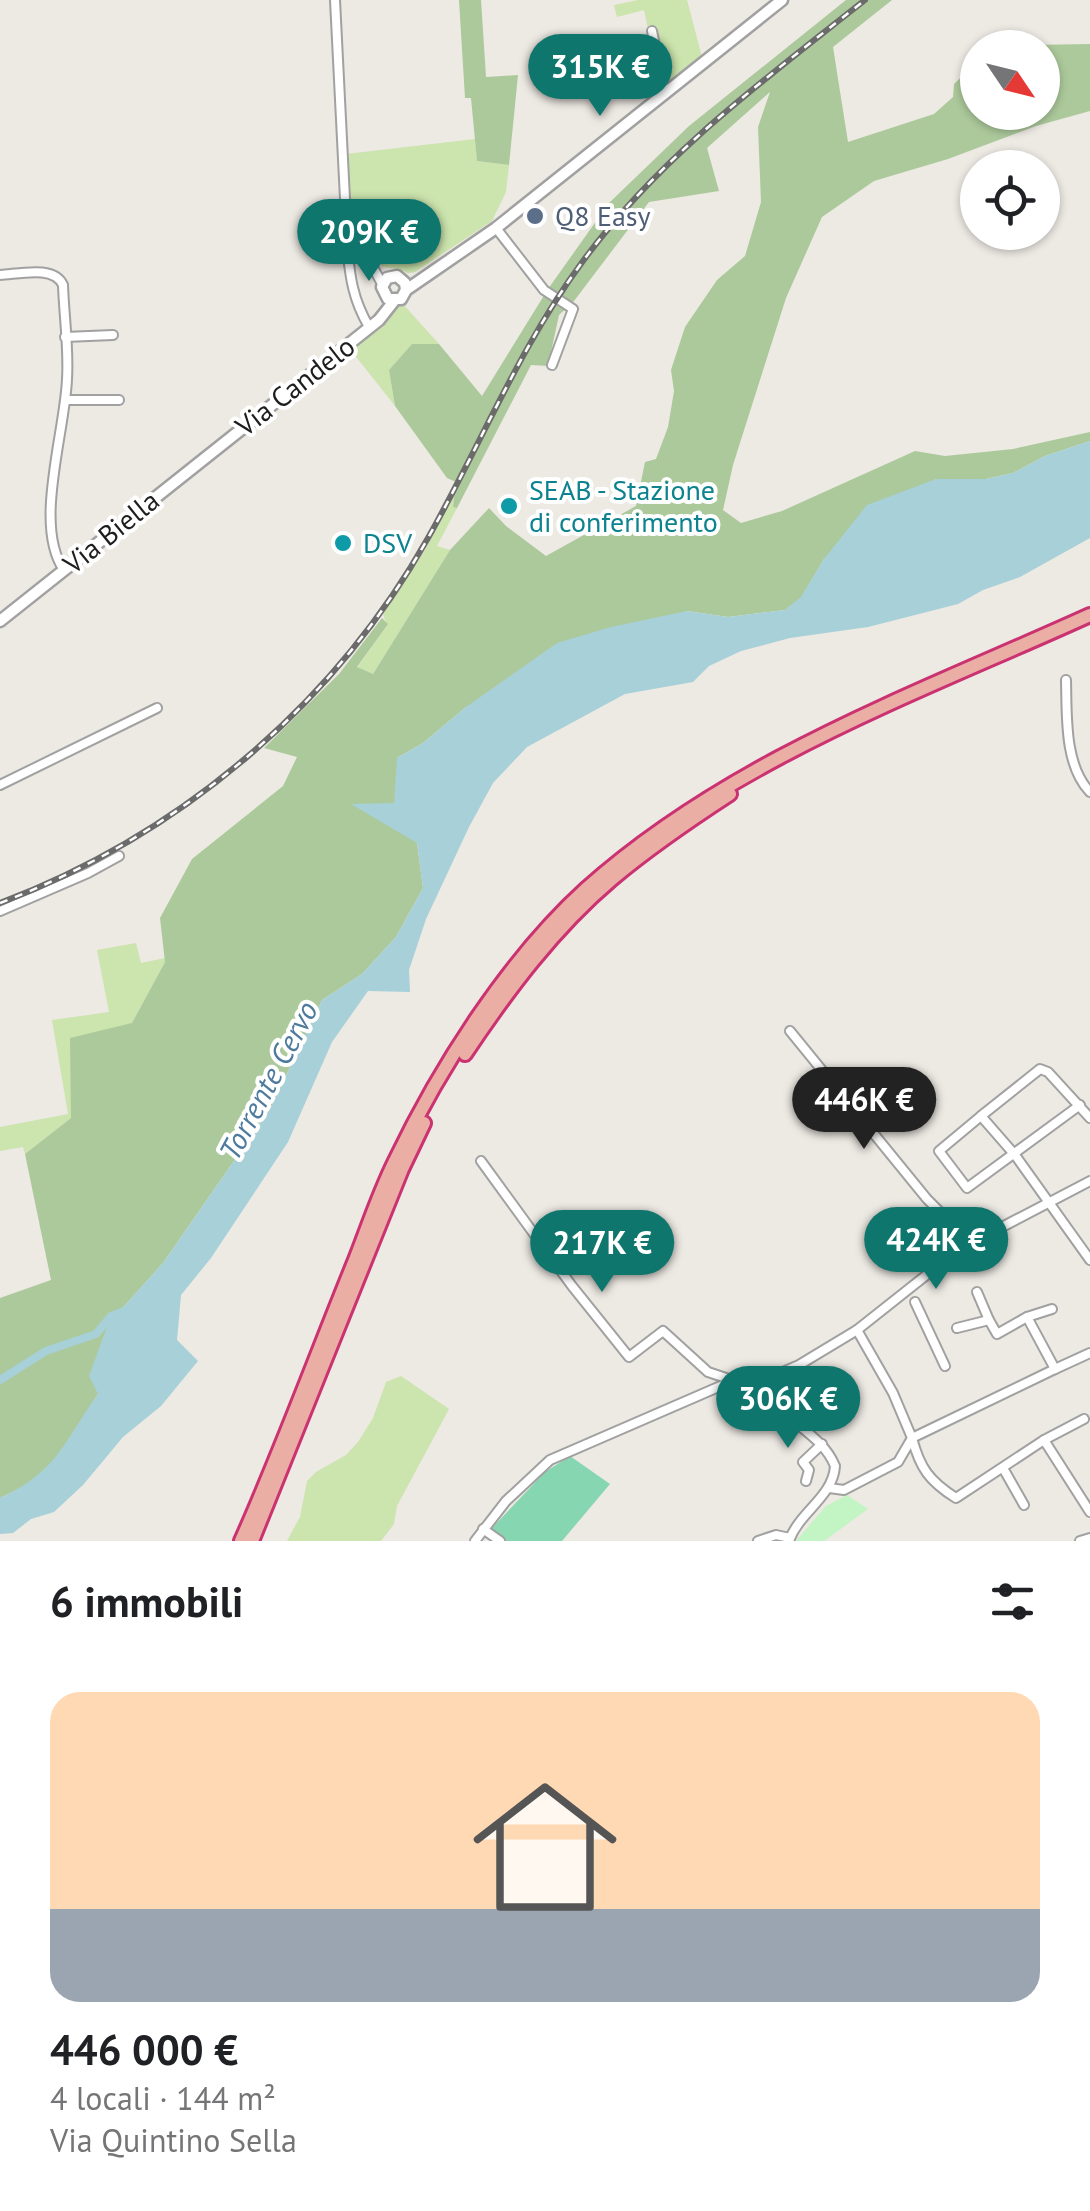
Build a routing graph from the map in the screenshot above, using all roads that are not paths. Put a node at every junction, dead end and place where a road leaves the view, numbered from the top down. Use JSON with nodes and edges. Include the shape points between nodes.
{"nodes":[{"id":1,"x":335,"y":0,"type":"edge"},
{"id":2,"x":782,"y":0,"type":"edge"},
{"id":3,"x":652,"y":31,"type":"dead end"},
{"id":4,"x":665,"y":93,"type":"junction"},
{"id":5,"x":496,"y":228,"type":"junction"},
{"id":6,"x":348,"y":233,"type":"junction"},
{"id":7,"x":373,"y":264,"type":"junction"},
{"id":8,"x":0,"y":275,"type":"edge"},
{"id":9,"x":401,"y":282,"type":"junction"},
{"id":10,"x":382,"y":289,"type":"junction"},
{"id":11,"x":394,"y":301,"type":"junction"},
{"id":12,"x":368,"y":328,"type":"junction"},
{"id":13,"x":112,"y":334,"type":"dead end"},
{"id":14,"x":66,"y":336,"type":"junction"},
{"id":15,"x":552,"y":365,"type":"dead end"},
{"id":16,"x":66,"y":400,"type":"junction"},
{"id":17,"x":119,"y":400,"type":"dead end"},
{"id":18,"x":222,"y":444,"type":"joint"},
{"id":19,"x":64,"y":570,"type":"junction"},
{"id":20,"x":1090,"y":616,"type":"edge"},
{"id":21,"x":0,"y":621,"type":"edge"},
{"id":22,"x":1090,"y":624,"type":"edge"},
{"id":23,"x":1066,"y":680,"type":"dead end"},
{"id":24,"x":156,"y":708,"type":"dead end"},
{"id":25,"x":0,"y":785,"type":"edge"},
{"id":26,"x":1090,"y":792,"type":"edge"},
{"id":27,"x":119,"y":856,"type":"dead end"},
{"id":28,"x":0,"y":911,"type":"edge"},
{"id":29,"x":790,"y":1031,"type":"dead end"},
{"id":30,"x":1080,"y":1105,"type":"junction"},
{"id":31,"x":981,"y":1116,"type":"junction"},
{"id":32,"x":1090,"y":1118,"type":"edge"},
{"id":33,"x":1015,"y":1155,"type":"junction"},
{"id":34,"x":482,"y":1160,"type":"dead end"},
{"id":35,"x":1086,"y":1183,"type":"edge"},
{"id":36,"x":1090,"y":1195,"type":"edge"},
{"id":37,"x":1050,"y":1204,"type":"junction"},
{"id":38,"x":971,"y":1243,"type":"junction"},
{"id":39,"x":1090,"y":1260,"type":"edge"},
{"id":40,"x":977,"y":1292,"type":"dead end"},
{"id":41,"x":915,"y":1302,"type":"dead end"},
{"id":42,"x":1052,"y":1309,"type":"dead end"},
{"id":43,"x":1028,"y":1317,"type":"junction"},
{"id":44,"x":989,"y":1320,"type":"junction"},
{"id":45,"x":957,"y":1328,"type":"dead end"},
{"id":46,"x":857,"y":1330,"type":"junction"},
{"id":47,"x":1090,"y":1353,"type":"edge"},
{"id":48,"x":945,"y":1366,"type":"dead end"},
{"id":49,"x":1055,"y":1370,"type":"junction"},
{"id":50,"x":756,"y":1376,"type":"junction"},
{"id":51,"x":769,"y":1378,"type":"junction"},
{"id":52,"x":740,"y":1380,"type":"junction"},
{"id":53,"x":753,"y":1388,"type":"junction"},
{"id":54,"x":767,"y":1391,"type":"junction"},
{"id":55,"x":1084,"y":1419,"type":"dead end"},
{"id":56,"x":912,"y":1438,"type":"junction"},
{"id":57,"x":1044,"y":1440,"type":"junction"},
{"id":58,"x":822,"y":1444,"type":"junction"},
{"id":59,"x":1002,"y":1468,"type":"junction"},
{"id":60,"x":806,"y":1481,"type":"dead end"},
{"id":61,"x":828,"y":1488,"type":"junction"},
{"id":62,"x":1024,"y":1505,"type":"dead end"},
{"id":63,"x":1090,"y":1512,"type":"edge"},
{"id":64,"x":483,"y":1529,"type":"junction"},
{"id":65,"x":1090,"y":1538,"type":"edge"},
{"id":66,"x":790,"y":1539,"type":"edge"},
{"id":67,"x":241,"y":1541,"type":"edge"},
{"id":68,"x":252,"y":1541,"type":"edge"},
{"id":69,"x":475,"y":1541,"type":"edge"},
{"id":70,"x":500,"y":1541,"type":"edge"},
{"id":71,"x":758,"y":1541,"type":"edge"},
{"id":72,"x":1080,"y":1541,"type":"edge"}],
"edges":[{"from":1,"to":6,"type":"street"},
{"from":2,"to":4,"type":"street"},
{"from":3,"to":4,"type":"street"},
{"from":4,"to":5,"type":"street"},
{"from":5,"to":9,"type":"street","via":[[438,268]]},
{"from":5,"to":15,"type":"street","via":[[544,290],[573,309]]},
{"from":6,"to":7,"type":"street"},
{"from":6,"to":12,"type":"street","via":[[351,288]]},
{"from":7,"to":9,"type":"street"},
{"from":7,"to":10,"type":"street"},
{"from":8,"to":14,"type":"street","via":[[59,277]]},
{"from":9,"to":10,"type":"street"},
{"from":9,"to":11,"type":"street","name":"Via Candelo","via":[[401,298]]},
{"from":10,"to":11,"type":"street"},
{"from":10,"to":12,"type":"street","name":"Via Candelo","via":[[381,309]]},
{"from":11,"to":12,"type":"street","name":"Via Candelo"},
{"from":12,"to":18,"type":"street","name":"Via Candelo"},
{"from":13,"to":14,"type":"street"},
{"from":14,"to":16,"type":"street"},
{"from":16,"to":17,"type":"street"},
{"from":16,"to":19,"type":"street","via":[[49,529]]},
{"from":18,"to":19,"type":"street","name":"Via Biella"},
{"from":19,"to":21,"type":"street","name":"Via Biella"},
{"from":20,"to":67,"type":"highway","via":[[768,762],[668,824],[558,918],[464,1040],[394,1163]]},
{"from":22,"to":68,"type":"highway","via":[[773,766],[634,862],[568,922],[503,1000],[434,1103]]},
{"from":23,"to":26,"type":"street","via":[[1068,740]]},
{"from":24,"to":25,"type":"street"},
{"from":27,"to":28,"type":"street"},
{"from":29,"to":38,"type":"street"},
{"from":30,"to":31,"type":"street","via":[[1040,1069]]},
{"from":30,"to":32,"type":"street"},
{"from":30,"to":33,"type":"street"},
{"from":31,"to":33,"type":"street"},
{"from":31,"to":33,"type":"street","via":[[938,1151],[967,1188]]},
{"from":33,"to":37,"type":"street"},
{"from":34,"to":52,"type":"street","via":[[629,1357],[663,1331],[708,1372]]},
{"from":35,"to":36,"type":"street"},
{"from":35,"to":37,"type":"street"},
{"from":37,"to":38,"type":"street"},
{"from":37,"to":39,"type":"street"},
{"from":38,"to":46,"type":"street"},
{"from":40,"to":44,"type":"street"},
{"from":41,"to":48,"type":"street"},
{"from":42,"to":43,"type":"street"},
{"from":43,"to":44,"type":"street","via":[[998,1334]]},
{"from":43,"to":49,"type":"street"},
{"from":44,"to":45,"type":"street"},
{"from":46,"to":51,"type":"street"},
{"from":46,"to":56,"type":"street"},
{"from":47,"to":49,"type":"street"},
{"from":49,"to":56,"type":"street"},
{"from":50,"to":51,"type":"street"},
{"from":50,"to":52,"type":"street"},
{"from":50,"to":53,"type":"street"},
{"from":51,"to":54,"type":"street"},
{"from":52,"to":53,"type":"street"},
{"from":52,"to":64,"type":"street","via":[[550,1460]]},
{"from":53,"to":54,"type":"street"},
{"from":54,"to":58,"type":"street"},
{"from":55,"to":57,"type":"street"},
{"from":56,"to":59,"type":"street","via":[[924,1473],[956,1498]]},
{"from":56,"to":61,"type":"street","via":[[898,1462],[844,1490]]},
{"from":57,"to":59,"type":"street"},
{"from":57,"to":63,"type":"street"},
{"from":58,"to":60,"type":"street","via":[[803,1462]]},
{"from":58,"to":61,"type":"street","via":[[835,1466]]},
{"from":59,"to":62,"type":"street"},
{"from":61,"to":66,"type":"street"},
{"from":64,"to":69,"type":"street"},
{"from":64,"to":70,"type":"street"},
{"from":65,"to":72,"type":"street"},
{"from":66,"to":71,"type":"street"}]}
